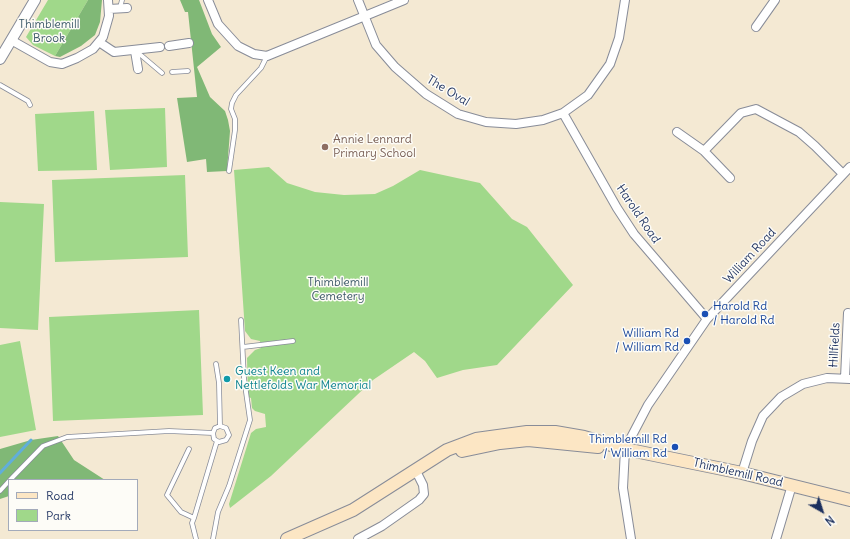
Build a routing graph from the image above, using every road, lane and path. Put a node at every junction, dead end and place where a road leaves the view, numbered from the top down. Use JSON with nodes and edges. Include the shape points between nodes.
{"nodes":[{"id":1,"x":35,"y":0,"type":"edge"},
{"id":2,"x":108,"y":0,"type":"edge"},
{"id":3,"x":208,"y":0,"type":"edge"},
{"id":4,"x":358,"y":0,"type":"edge"},
{"id":5,"x":404,"y":0,"type":"edge"},
{"id":6,"x":625,"y":0,"type":"edge"},
{"id":7,"x":775,"y":0,"type":"edge"},
{"id":8,"x":123,"y":5,"type":"edge"},
{"id":9,"x":110,"y":9,"type":"junction"},
{"id":10,"x":364,"y":17,"type":"junction"},
{"id":11,"x":756,"y":27,"type":"dead end"},
{"id":12,"x":11,"y":40,"type":"junction"},
{"id":13,"x":99,"y":42,"type":"junction"},
{"id":14,"x":188,"y":43,"type":"dead end"},
{"id":15,"x":169,"y":46,"type":"dead end"},
{"id":16,"x":160,"y":47,"type":"dead end"},
{"id":17,"x":135,"y":51,"type":"junction"},
{"id":18,"x":267,"y":56,"type":"junction"},
{"id":19,"x":0,"y":59,"type":"edge"},
{"id":20,"x":138,"y":69,"type":"dead end"},
{"id":21,"x":188,"y":71,"type":"dead end"},
{"id":22,"x":172,"y":72,"type":"dead end"},
{"id":23,"x":162,"y":73,"type":"dead end"},
{"id":24,"x":0,"y":86,"type":"edge"},
{"id":25,"x":30,"y":105,"type":"dead end"},
{"id":26,"x":563,"y":113,"type":"junction"},
{"id":27,"x":677,"y":132,"type":"dead end"},
{"id":28,"x":704,"y":151,"type":"junction"},
{"id":29,"x":850,"y":167,"type":"edge"},
{"id":30,"x":229,"y":171,"type":"dead end"},
{"id":31,"x":843,"y":174,"type":"junction"},
{"id":32,"x":730,"y":178,"type":"dead end"},
{"id":33,"x":848,"y":313,"type":"dead end"},
{"id":34,"x":707,"y":319,"type":"junction"},
{"id":35,"x":241,"y":320,"type":"dead end"},
{"id":36,"x":293,"y":341,"type":"dead end"},
{"id":37,"x":243,"y":347,"type":"junction"},
{"id":38,"x":216,"y":364,"type":"dead end"},
{"id":39,"x":848,"y":378,"type":"edge"},
{"id":40,"x":220,"y":426,"type":"junction"},
{"id":41,"x":213,"y":433,"type":"junction"},
{"id":42,"x":216,"y":441,"type":"junction"},
{"id":43,"x":189,"y":449,"type":"dead end"},
{"id":44,"x":625,"y":449,"type":"junction"},
{"id":45,"x":416,"y":471,"type":"junction"},
{"id":46,"x":742,"y":473,"type":"junction"},
{"id":47,"x":12,"y":479,"type":"edge"},
{"id":48,"x":8,"y":483,"type":"edge"},
{"id":49,"x":792,"y":485,"type":"junction"},
{"id":50,"x":0,"y":491,"type":"edge"},
{"id":51,"x":850,"y":500,"type":"edge"},
{"id":52,"x":194,"y":518,"type":"junction"},
{"id":53,"x":196,"y":539,"type":"edge"},
{"id":54,"x":213,"y":539,"type":"edge"},
{"id":55,"x":287,"y":539,"type":"edge"},
{"id":56,"x":358,"y":539,"type":"edge"},
{"id":57,"x":631,"y":539,"type":"edge"},
{"id":58,"x":776,"y":539,"type":"edge"}],
"edges":[{"from":1,"to":12,"type":"street"},
{"from":2,"to":9,"type":"street"},
{"from":3,"to":18,"type":"street","via":[[218,24],[238,46],[254,54]]},
{"from":4,"to":10,"type":"street","name":"The Oval"},
{"from":5,"to":10,"type":"street"},
{"from":6,"to":26,"type":"street","name":"The Oval","via":[[619,38],[610,64],[588,95]]},
{"from":7,"to":11,"type":"street"},
{"from":8,"to":9,"type":"street"},
{"from":9,"to":13,"type":"street","via":[[108,22]]},
{"from":10,"to":18,"type":"street"},
{"from":10,"to":26,"type":"street","name":"The Oval","via":[[376,44],[395,67],[426,94],[458,114],[486,122],[516,124],[543,120]]},
{"from":12,"to":13,"type":"street","via":[[42,59],[56,63],[68,62],[86,54]]},
{"from":12,"to":19,"type":"street"},
{"from":13,"to":17,"type":"street","via":[[114,52]]},
{"from":14,"to":15,"type":"street"},
{"from":16,"to":17,"type":"street"},
{"from":17,"to":20,"type":"street"},
{"from":17,"to":23,"type":"lane"},
{"from":18,"to":30,"type":"lane","via":[[261,68],[236,95],[232,103],[235,130]]},
{"from":21,"to":22,"type":"lane"},
{"from":24,"to":25,"type":"lane"},
{"from":26,"to":34,"type":"street","name":"Harold Road","via":[[634,234]]},
{"from":27,"to":28,"type":"street"},
{"from":28,"to":31,"type":"street","via":[[741,113],[756,109],[799,132]]},
{"from":28,"to":32,"type":"street"},
{"from":29,"to":31,"type":"street","name":"William Road"},
{"from":31,"to":34,"type":"street","name":"William Road"},
{"from":33,"to":39,"type":"street","name":"Hillfields"},
{"from":34,"to":44,"type":"street","name":"William Road","via":[[648,405]]},
{"from":35,"to":37,"type":"lane"},
{"from":36,"to":37,"type":"lane"},
{"from":37,"to":54,"type":"lane","via":[[250,420],[218,512]]},
{"from":38,"to":40,"type":"lane"},
{"from":39,"to":46,"type":"street","name":"Hillfields","via":[[827,378],[803,384],[781,397],[763,416],[752,440]]},
{"from":40,"to":41,"type":"lane","via":[[215,428]]},
{"from":40,"to":42,"type":"lane","via":[[226,428],[229,435],[224,442]]},
{"from":41,"to":42,"type":"lane"},
{"from":41,"to":47,"type":"lane","via":[[169,431],[67,437],[43,446]]},
{"from":42,"to":52,"type":"lane"},
{"from":43,"to":52,"type":"lane","via":[[167,495],[181,512]]},
{"from":44,"to":45,"type":"main road","name":"Thimblemill Road","via":[[528,440],[480,446],[433,460]]},
{"from":44,"to":46,"type":"main road","name":"Thimblemill Road"},
{"from":44,"to":57,"type":"street","via":[[623,488]]},
{"from":45,"to":55,"type":"main road","name":"Thimblemill Road","via":[[353,510]]},
{"from":45,"to":56,"type":"street","via":[[424,494],[382,526]]},
{"from":46,"to":49,"type":"main road","name":"Thimblemill Road"},
{"from":48,"to":50,"type":"lane"},
{"from":49,"to":51,"type":"main road","name":"Thimblemill Road"},
{"from":49,"to":58,"type":"street"},
{"from":52,"to":53,"type":"lane","via":[[192,523]]}]}
